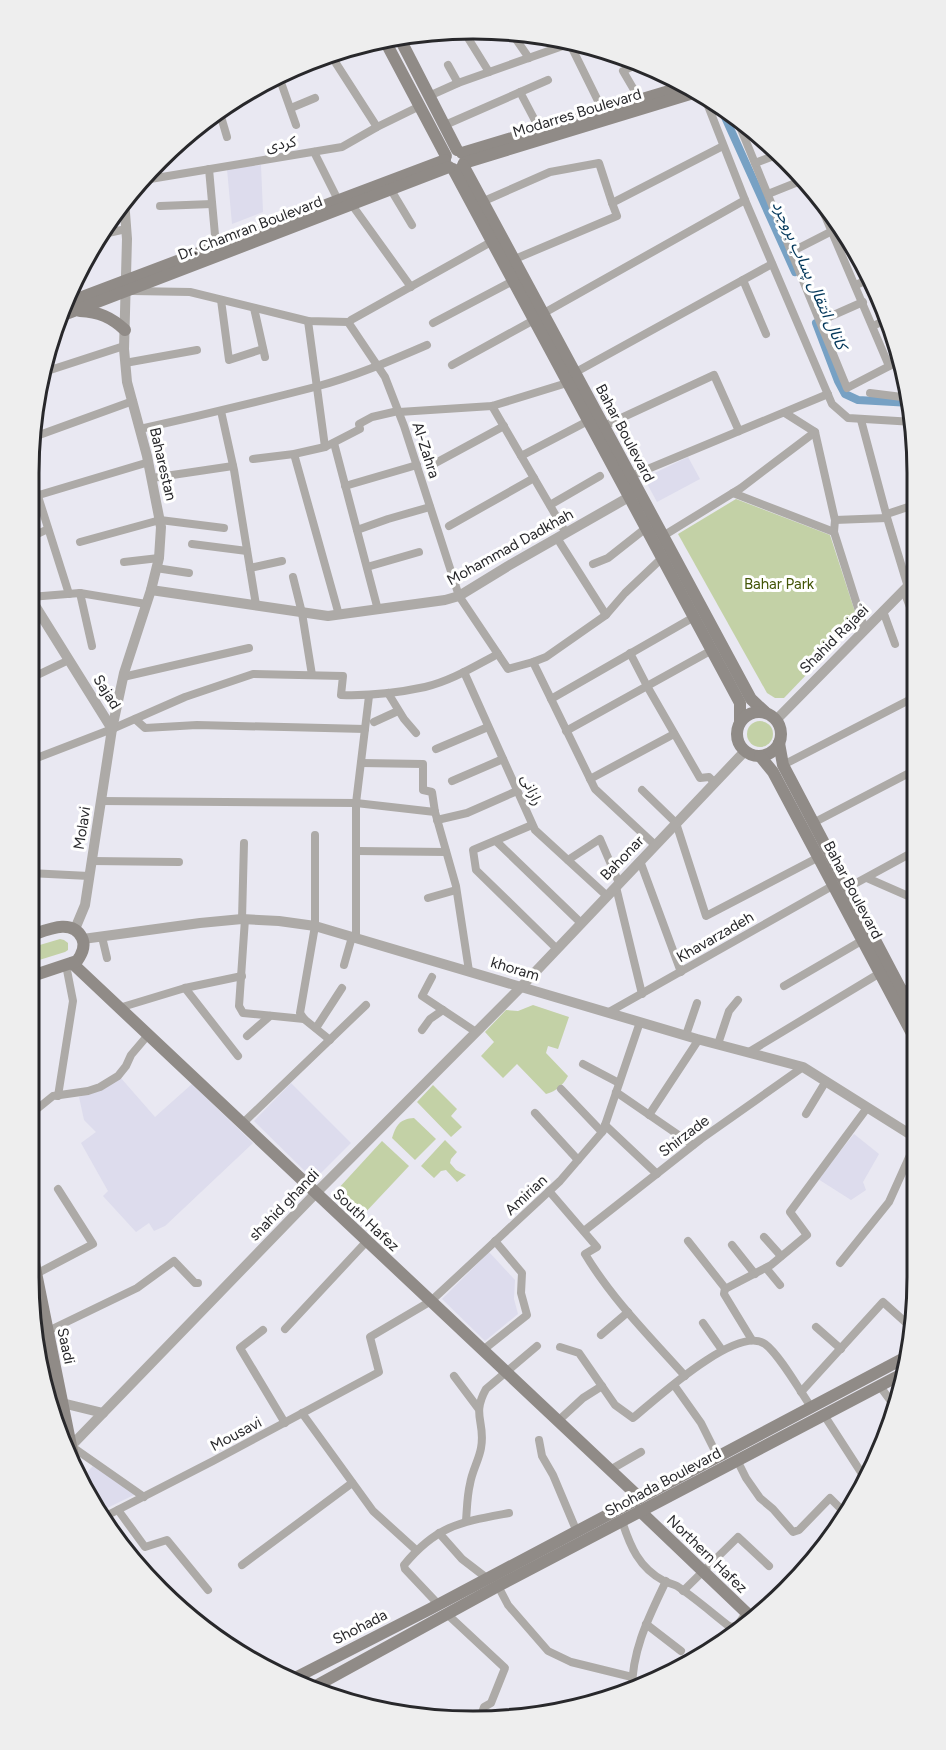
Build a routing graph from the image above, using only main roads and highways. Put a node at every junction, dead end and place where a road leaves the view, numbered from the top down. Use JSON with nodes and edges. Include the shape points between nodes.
{"nodes":[{"id":1,"x":403,"y":45,"type":"edge"},
{"id":2,"x":388,"y":47,"type":"edge"},
{"id":3,"x":675,"y":89,"type":"edge"},
{"id":4,"x":688,"y":96,"type":"edge"},
{"id":5,"x":445,"y":125,"type":"junction"},
{"id":6,"x":433,"y":131,"type":"junction"},
{"id":7,"x":455,"y":160,"type":"junction"},
{"id":8,"x":478,"y":204,"type":"junction"},
{"id":9,"x":126,"y":286,"type":"junction"},
{"id":10,"x":75,"y":301,"type":"edge"},
{"id":11,"x":74,"y":303,"type":"edge"},
{"id":12,"x":539,"y":317,"type":"junction"},
{"id":13,"x":125,"y":330,"type":"road end"},
{"id":14,"x":549,"y":335,"type":"junction"},
{"id":15,"x":680,"y":579,"type":"junction"},
{"id":16,"x":765,"y":712,"type":"junction"},
{"id":17,"x":740,"y":722,"type":"junction"},
{"id":18,"x":779,"y":743,"type":"junction"},
{"id":19,"x":760,"y":756,"type":"junction"},
{"id":20,"x":39,"y":933,"type":"edge"},
{"id":21,"x":69,"y":964,"type":"junction"},
{"id":22,"x":39,"y":973,"type":"edge"},
{"id":23,"x":907,"y":1001,"type":"edge"},
{"id":24,"x":907,"y":1024,"type":"edge"},
{"id":25,"x":39,"y":1291,"type":"edge"},
{"id":26,"x":899,"y":1361,"type":"edge"},
{"id":27,"x":895,"y":1377,"type":"edge"},
{"id":28,"x":68,"y":1433,"type":"edge"},
{"id":29,"x":640,"y":1505,"type":"junction"},
{"id":30,"x":493,"y":1583,"type":"junction"},
{"id":31,"x":438,"y":1612,"type":"junction"},
{"id":32,"x":747,"y":1613,"type":"edge"},
{"id":33,"x":301,"y":1675,"type":"edge"},
{"id":34,"x":310,"y":1679,"type":"edge"},
{"id":35,"x":320,"y":1683,"type":"edge"}],
"edges":[{"from":1,"to":5,"type":"main road"},
{"from":2,"to":6,"type":"main road"},
{"from":3,"to":7,"type":"main road","name":"Modarres Boulevard"},
{"from":4,"to":7,"type":"main road","name":"Modarres Boulevard"},
{"from":5,"to":6,"type":"main road","via":[[439,132]]},
{"from":5,"to":7,"type":"main road"},
{"from":6,"to":7,"type":"main road"},
{"from":7,"to":8,"type":"main road","name":"Bahar Boulevard"},
{"from":7,"to":9,"type":"main road","name":"Dr. Chamran Boulevard","via":[[216,246]]},
{"from":7,"to":9,"type":"main road","name":"Dr. Chamran Boulevard","via":[[352,205]]},
{"from":8,"to":12,"type":"main road","name":"Bahar Boulevard","via":[[515,259]]},
{"from":8,"to":12,"type":"main road","name":"Bahar Boulevard","via":[[491,242]]},
{"from":9,"to":10,"type":"main road","name":"Dr. Chamran Boulevard"},
{"from":11,"to":13,"type":"main road","via":[[108,316]]},
{"from":12,"to":14,"type":"main road","name":"Bahar Boulevard"},
{"from":14,"to":15,"type":"main road","name":"Bahar Boulevard","via":[[576,372],[663,536]]},
{"from":14,"to":15,"type":"main road","name":"Bahar Boulevard","via":[[567,383],[662,558]]},
{"from":15,"to":16,"type":"main road","name":"Bahar Boulevard","via":[[751,699]]},
{"from":15,"to":17,"type":"main road","name":"Bahar Boulevard","via":[[694,617],[740,703]]},
{"from":16,"to":17,"type":"main road","via":[[750,713]]},
{"from":16,"to":18,"type":"main road","via":[[776,720],[781,731]]},
{"from":17,"to":19,"type":"main road","via":[[738,741],[745,751]]},
{"from":18,"to":19,"type":"main road"},
{"from":18,"to":23,"type":"main road","name":"Bahar Boulevard","via":[[783,765]]},
{"from":19,"to":24,"type":"main road","name":"Bahar Boulevard","via":[[773,772]]},
{"from":20,"to":21,"type":"main road","via":[[67,926],[79,934],[84,950]]},
{"from":21,"to":22,"type":"main road"},
{"from":21,"to":29,"type":"main road","name":"South Hafez","via":[[610,1470]]},
{"from":25,"to":28,"type":"main road","name":"Saadi"},
{"from":26,"to":29,"type":"main road","name":"Shohada Boulevard","via":[[718,1457]]},
{"from":27,"to":29,"type":"main road","name":"Shohada Boulevard","via":[[737,1460]]},
{"from":29,"to":30,"type":"main road","name":"Shohada Boulevard","via":[[577,1532]]},
{"from":29,"to":30,"type":"main road","name":"Shohada Boulevard","via":[[622,1521]]},
{"from":29,"to":32,"type":"main road","name":"Northern Hafez"},
{"from":30,"to":31,"type":"main road","name":"Shohada Boulevard"},
{"from":31,"to":33,"type":"main road","name":"Shohada"},
{"from":31,"to":34,"type":"main road"},
{"from":31,"to":35,"type":"main road","name":"Shohada"}]}
